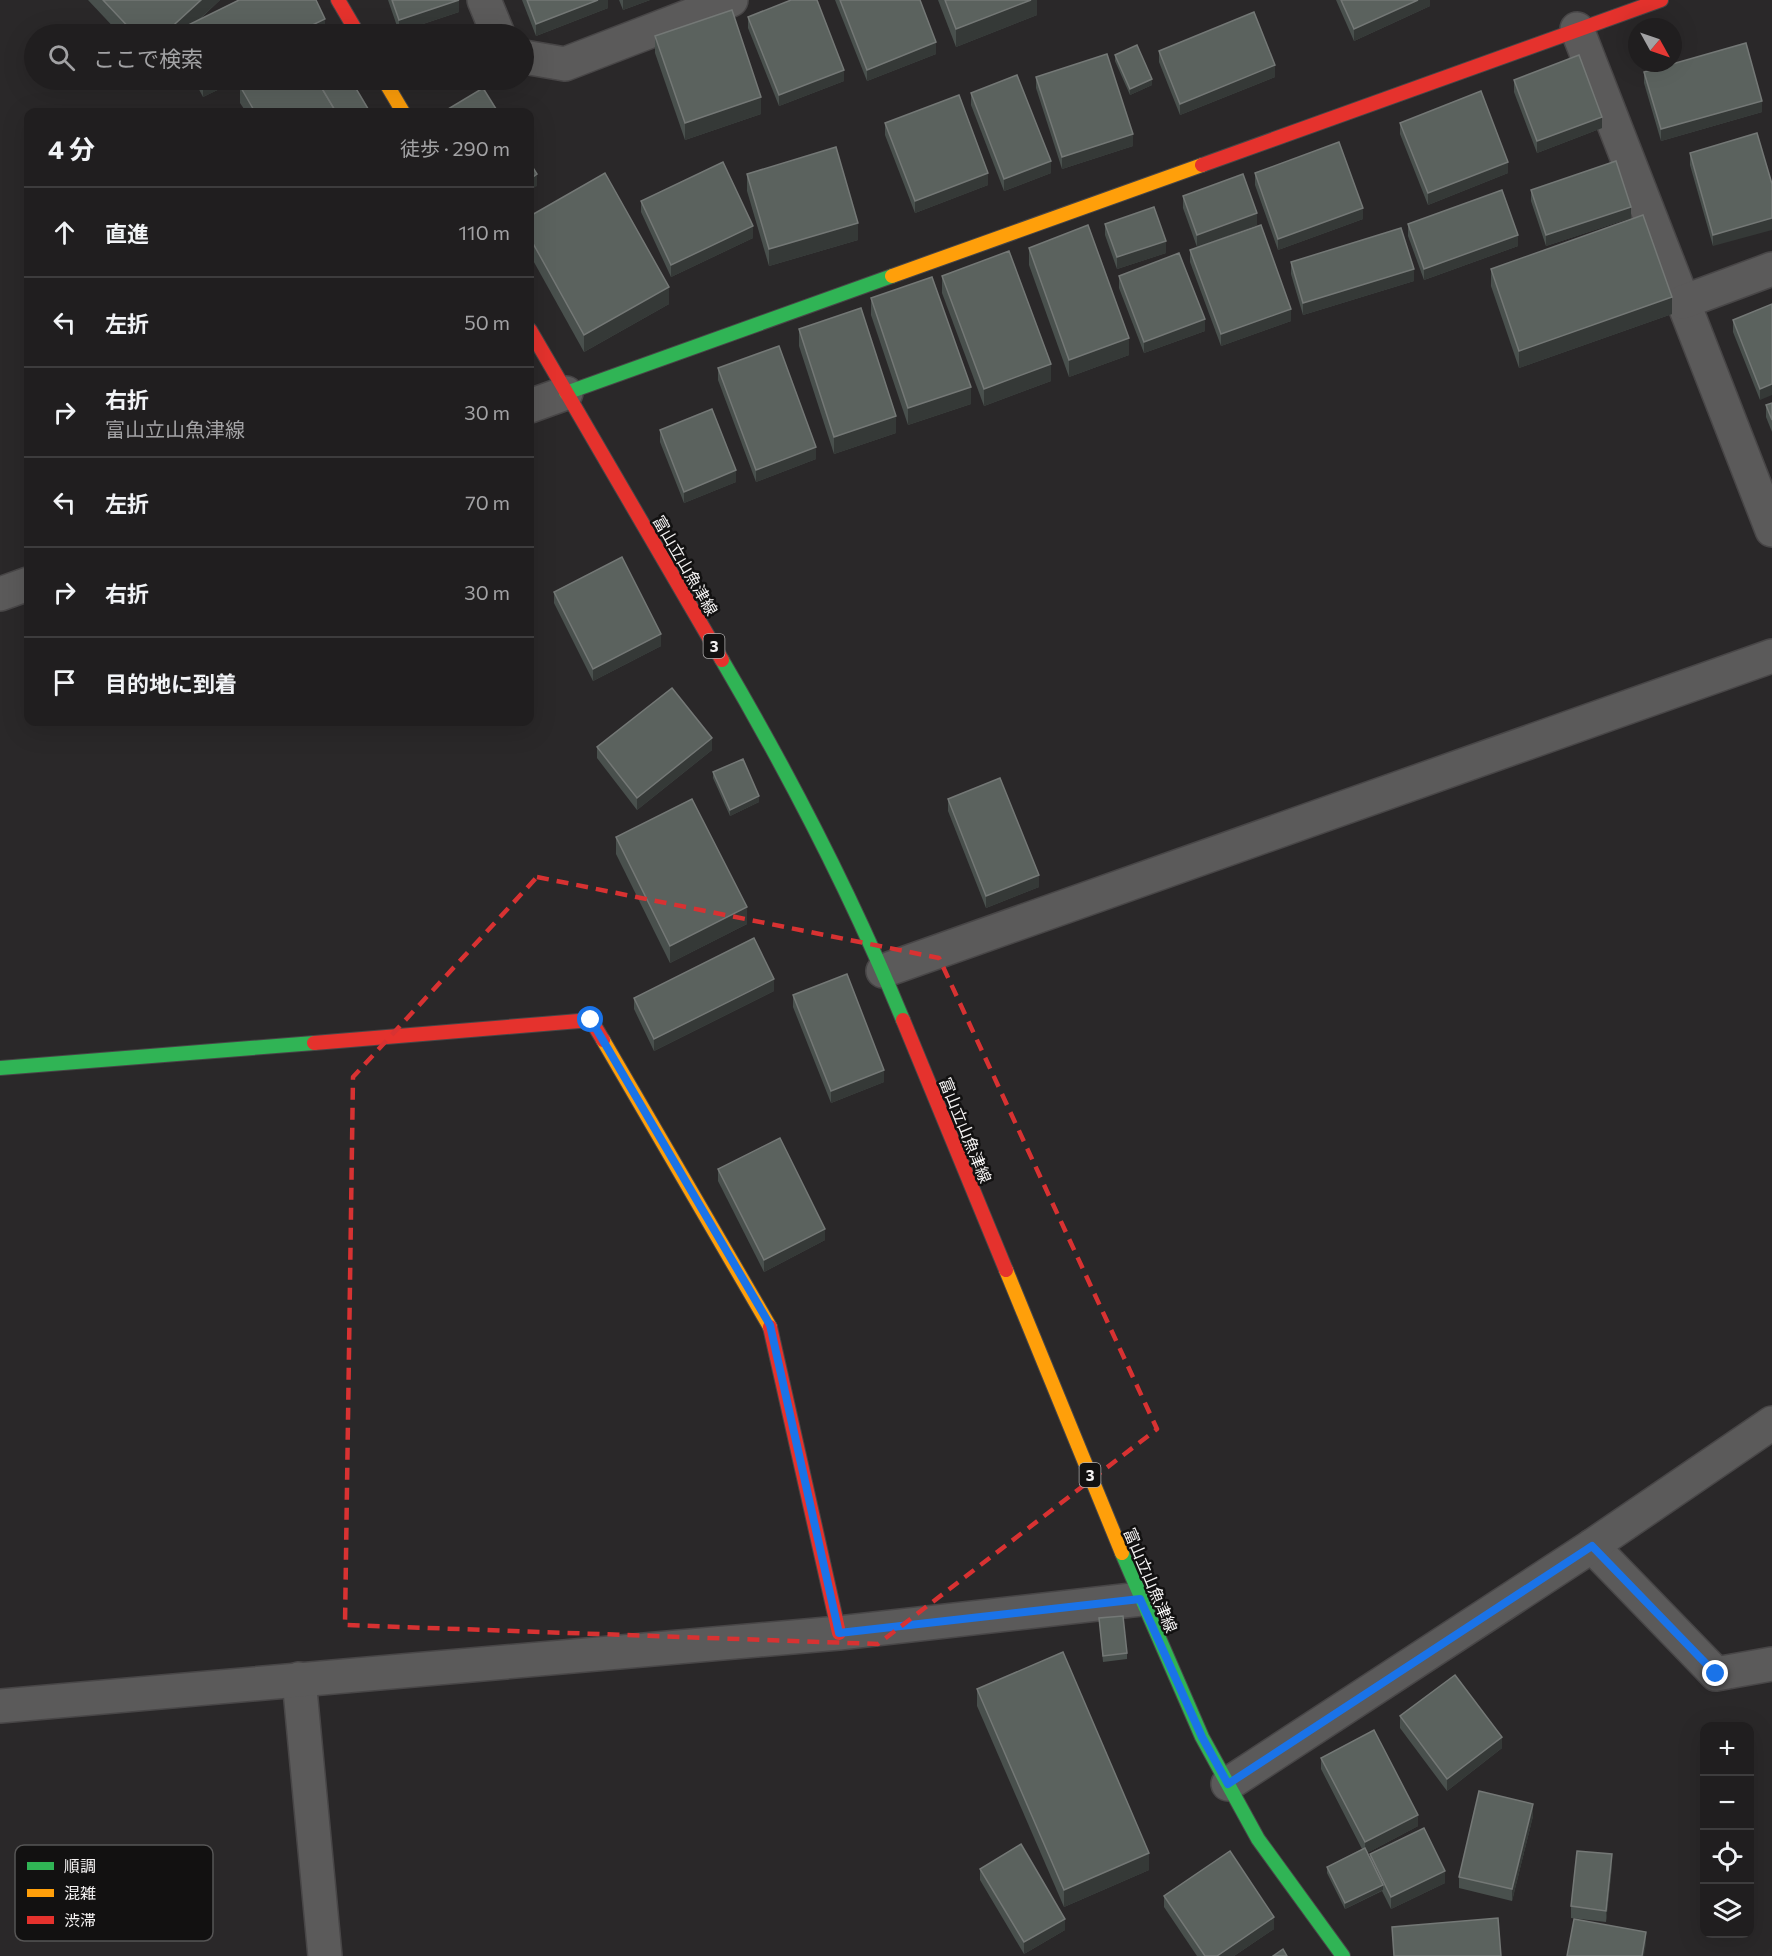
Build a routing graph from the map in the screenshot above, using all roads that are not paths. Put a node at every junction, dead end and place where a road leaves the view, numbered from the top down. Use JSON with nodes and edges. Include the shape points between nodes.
{"nodes":[{"id":1,"x":338,"y":0,"type":"edge"},
{"id":2,"x":484,"y":0,"type":"edge"},
{"id":3,"x":731,"y":0,"type":"edge"},
{"id":4,"x":1660,"y":0,"type":"edge"},
{"id":5,"x":352,"y":24,"type":"edge"},
{"id":6,"x":494,"y":24,"type":"edge"},
{"id":7,"x":1577,"y":30,"type":"junction"},
{"id":8,"x":534,"y":59,"type":"edge"},
{"id":9,"x":390,"y":90,"type":"edge"},
{"id":10,"x":401,"y":108,"type":"edge"},
{"id":11,"x":1772,"y":269,"type":"edge"},
{"id":12,"x":1683,"y":302,"type":"junction"},
{"id":13,"x":534,"y":337,"type":"edge"},
{"id":14,"x":566,"y":393,"type":"junction"},
{"id":15,"x":534,"y":405,"type":"edge"},
{"id":16,"x":1771,"y":522,"type":"edge"},
{"id":17,"x":24,"y":585,"type":"edge"},
{"id":18,"x":0,"y":594,"type":"edge"},
{"id":19,"x":1772,"y":656,"type":"edge"},
{"id":20,"x":883,"y":971,"type":"junction"},
{"id":21,"x":0,"y":1068,"type":"edge"},
{"id":22,"x":1772,"y":1422,"type":"edge"},
{"id":23,"x":1592,"y":1546,"type":"junction"},
{"id":24,"x":1140,"y":1599,"type":"junction"},
{"id":25,"x":839,"y":1633,"type":"junction"},
{"id":26,"x":1772,"y":1664,"type":"edge"},
{"id":27,"x":299,"y":1679,"type":"junction"},
{"id":28,"x":0,"y":1706,"type":"edge"},
{"id":29,"x":1228,"y":1784,"type":"junction"},
{"id":30,"x":325,"y":1956,"type":"edge"},
{"id":31,"x":1343,"y":1956,"type":"edge"}],
"edges":[{"from":1,"to":5,"type":"street"},
{"from":2,"to":6,"type":"street"},
{"from":3,"to":8,"type":"street","via":[[564,64]]},
{"from":4,"to":7,"type":"street"},
{"from":7,"to":12,"type":"street"},
{"from":7,"to":14,"type":"street"},
{"from":9,"to":10,"type":"street"},
{"from":11,"to":12,"type":"street"},
{"from":12,"to":16,"type":"street"},
{"from":13,"to":14,"type":"street","name":"富山立山魚津線","number":"3"},
{"from":14,"to":15,"type":"street"},
{"from":14,"to":20,"type":"street","name":"富山立山魚津線","number":"3","via":[[784,766]]},
{"from":17,"to":18,"type":"street"},
{"from":19,"to":20,"type":"street"},
{"from":20,"to":24,"type":"street","name":"富山立山魚津線","number":"3"},
{"from":21,"to":25,"type":"street","via":[[591,1020],[770,1325]]},
{"from":22,"to":23,"type":"street"},
{"from":23,"to":26,"type":"street","via":[[1716,1674]]},
{"from":23,"to":29,"type":"street"},
{"from":24,"to":25,"type":"street"},
{"from":24,"to":29,"type":"street","name":"富山立山魚津線","number":"3","via":[[1202,1737]]},
{"from":25,"to":27,"type":"street"},
{"from":27,"to":28,"type":"street"},
{"from":27,"to":30,"type":"street"},
{"from":29,"to":31,"type":"street","name":"富山立山魚津線","number":"3","via":[[1258,1839]]}]}
